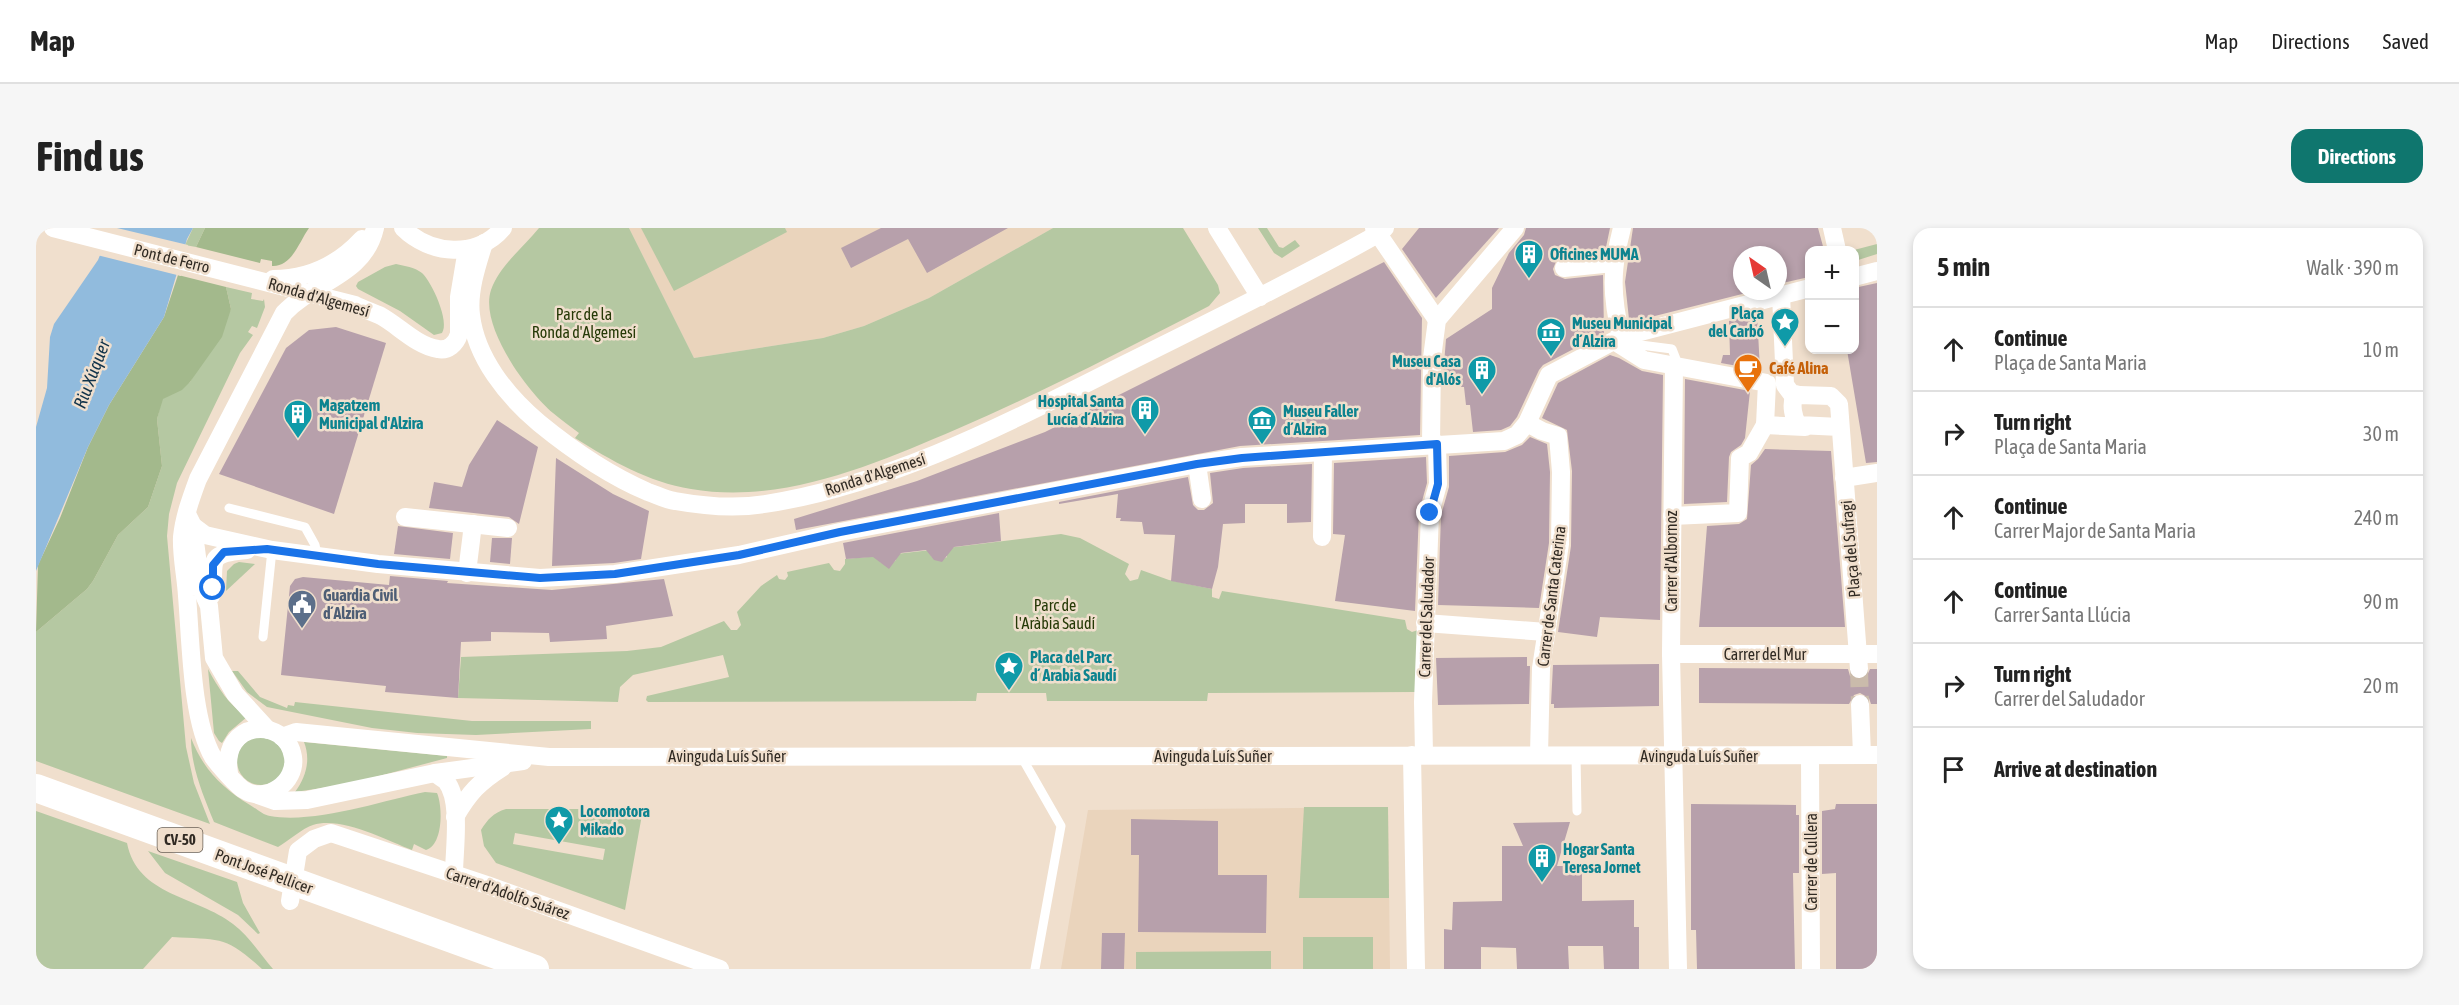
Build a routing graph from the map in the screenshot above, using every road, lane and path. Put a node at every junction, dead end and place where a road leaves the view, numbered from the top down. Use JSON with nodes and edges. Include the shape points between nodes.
{"nodes":[{"id":1,"x":53,"y":228,"type":"edge"},
{"id":2,"x":374,"y":228,"type":"edge"},
{"id":3,"x":403,"y":228,"type":"edge"},
{"id":4,"x":503,"y":228,"type":"edge"},
{"id":5,"x":1217,"y":228,"type":"edge"},
{"id":6,"x":1515,"y":228,"type":"edge"},
{"id":7,"x":1622,"y":228,"type":"edge"},
{"id":8,"x":1832,"y":228,"type":"edge"},
{"id":9,"x":1379,"y":230,"type":"edge"},
{"id":10,"x":476,"y":246,"type":"junction"},
{"id":11,"x":1836,"y":246,"type":"edge"},
{"id":12,"x":1614,"y":263,"type":"junction"},
{"id":13,"x":1564,"y":268,"type":"dead end"},
{"id":14,"x":1877,"y":271,"type":"edge"},
{"id":15,"x":1859,"y":276,"type":"edge"},
{"id":16,"x":256,"y":279,"type":"junction"},
{"id":17,"x":1805,"y":289,"type":"edge"},
{"id":18,"x":306,"y":293,"type":"junction"},
{"id":19,"x":1787,"y":294,"type":"edge"},
{"id":20,"x":1260,"y":297,"type":"junction"},
{"id":21,"x":1762,"y":300,"type":"edge"},
{"id":22,"x":1781,"y":300,"type":"edge"},
{"id":23,"x":1437,"y":320,"type":"junction"},
{"id":24,"x":1618,"y":339,"type":"junction"},
{"id":25,"x":1676,"y":366,"type":"junction"},
{"id":26,"x":1799,"y":394,"type":"junction"},
{"id":27,"x":1527,"y":423,"type":"junction"},
{"id":28,"x":1765,"y":425,"type":"junction"},
{"id":29,"x":1805,"y":427,"type":"junction"},
{"id":30,"x":1840,"y":427,"type":"junction"},
{"id":31,"x":1434,"y":444,"type":"junction"},
{"id":32,"x":1323,"y":452,"type":"junction"},
{"id":33,"x":1197,"y":464,"type":"junction"},
{"id":34,"x":1877,"y":473,"type":"edge"},
{"id":35,"x":1844,"y":478,"type":"junction"},
{"id":36,"x":1202,"y":499,"type":"dead end"},
{"id":37,"x":229,"y":508,"type":"dead end"},
{"id":38,"x":1672,"y":516,"type":"junction"},
{"id":39,"x":405,"y":517,"type":"dead end"},
{"id":40,"x":190,"y":520,"type":"junction"},
{"id":41,"x":473,"y":524,"type":"junction"},
{"id":42,"x":508,"y":528,"type":"dead end"},
{"id":43,"x":1323,"y":537,"type":"dead end"},
{"id":44,"x":270,"y":549,"type":"junction"},
{"id":45,"x":317,"y":555,"type":"junction"},
{"id":46,"x":467,"y":573,"type":"junction"},
{"id":47,"x":209,"y":606,"type":"junction"},
{"id":48,"x":1425,"y":623,"type":"junction"},
{"id":49,"x":1546,"y":632,"type":"junction"},
{"id":50,"x":263,"y":637,"type":"dead end"},
{"id":51,"x":1671,"y":654,"type":"junction"},
{"id":52,"x":1877,"y":654,"type":"edge"},
{"id":53,"x":1859,"y":661,"type":"junction"},
{"id":54,"x":1860,"y":704,"type":"tunnel mouth"},
{"id":55,"x":275,"y":734,"type":"junction"},
{"id":56,"x":1418,"y":755,"type":"junction"},
{"id":57,"x":1539,"y":755,"type":"junction"},
{"id":58,"x":1576,"y":755,"type":"junction"},
{"id":59,"x":1869,"y":755,"type":"edge"},
{"id":60,"x":1021,"y":756,"type":"junction"},
{"id":61,"x":1810,"y":756,"type":"junction"},
{"id":62,"x":549,"y":757,"type":"junction"},
{"id":63,"x":1674,"y":757,"type":"junction"},
{"id":64,"x":509,"y":764,"type":"junction"},
{"id":65,"x":229,"y":773,"type":"junction"},
{"id":66,"x":435,"y":773,"type":"junction"},
{"id":67,"x":36,"y":788,"type":"edge"},
{"id":68,"x":257,"y":795,"type":"junction"},
{"id":69,"x":1577,"y":811,"type":"dead end"},
{"id":70,"x":455,"y":817,"type":"junction"},
{"id":71,"x":454,"y":874,"type":"junction"},
{"id":72,"x":290,"y":901,"type":"dead end"},
{"id":73,"x":535,"y":969,"type":"edge"},
{"id":74,"x":720,"y":969,"type":"edge"},
{"id":75,"x":1035,"y":969,"type":"edge"},
{"id":76,"x":1416,"y":969,"type":"edge"},
{"id":77,"x":1678,"y":969,"type":"edge"},
{"id":78,"x":1811,"y":969,"type":"edge"}],
"edges":[{"from":1,"to":16,"type":"street","name":"Pont de Ferro"},
{"from":2,"to":16,"type":"street","via":[[349,253],[314,273],[292,279]]},
{"from":2,"to":18,"type":"street","via":[[372,242],[360,258],[324,285]]},
{"from":3,"to":10,"type":"street","via":[[433,247],[450,250]]},
{"from":4,"to":10,"type":"street"},
{"from":5,"to":20,"type":"street"},
{"from":6,"to":23,"type":"street"},
{"from":7,"to":12,"type":"street"},
{"from":8,"to":11,"type":"street"},
{"from":9,"to":20,"type":"street","name":"Ronda d'Algemesí"},
{"from":9,"to":23,"type":"street"},
{"from":10,"to":18,"type":"street","name":"Ronda d'Algemesí","via":[[459,297],[459,334],[454,344],[443,349],[432,347],[355,305]]},
{"from":10,"to":20,"type":"street","name":"Ronda d'Algemesí","via":[[471,313],[486,357],[506,392],[551,433],[624,481],[671,501],[714,505],[764,505],[840,487],[913,463],[1017,418]]},
{"from":12,"to":13,"type":"street"},
{"from":12,"to":24,"type":"street","via":[[1613,304]]},
{"from":14,"to":15,"type":"street"},
{"from":16,"to":18,"type":"street","name":"Ronda d'Algemesí"},
{"from":17,"to":19,"type":"street"},
{"from":18,"to":40,"type":"street","via":[[285,313],[198,479]]},
{"from":21,"to":24,"type":"street"},
{"from":22,"to":26,"type":"street","via":[[1787,390]]},
{"from":23,"to":31,"type":"street","name":"Carrer del Saludador","via":[[1432,357]]},
{"from":24,"to":25,"type":"street","via":[[1644,360]]},
{"from":24,"to":27,"type":"street","via":[[1549,375]]},
{"from":25,"to":28,"type":"street","via":[[1767,383]]},
{"from":25,"to":38,"type":"street","name":"Carrer d'Albornoz"},
{"from":26,"to":29,"type":"street","via":[[1792,401],[1794,419]]},
{"from":26,"to":30,"type":"street","via":[[1831,396],[1837,400]]},
{"from":27,"to":31,"type":"street","via":[[1517,435],[1504,441]]},
{"from":27,"to":49,"type":"street","name":"Carrer de Santa Caterina","via":[[1558,436],[1560,544]]},
{"from":28,"to":29,"type":"street"},
{"from":28,"to":38,"type":"street","via":[[1749,453],[1740,458],[1738,513]]},
{"from":29,"to":30,"type":"street"},
{"from":30,"to":35,"type":"street","name":"Plaça del Sufragi"},
{"from":31,"to":32,"type":"street"},
{"from":31,"to":48,"type":"street","name":"Carrer del Saludador","via":[[1438,484],[1430,513]]},
{"from":32,"to":33,"type":"street"},
{"from":32,"to":43,"type":"street"},
{"from":33,"to":36,"type":"street"},
{"from":33,"to":46,"type":"street","via":[[746,554],[662,567],[540,578]]},
{"from":34,"to":35,"type":"street"},
{"from":35,"to":53,"type":"street","name":"Plaça del Sufragi"},
{"from":37,"to":45,"type":"lane","via":[[305,527]]},
{"from":38,"to":51,"type":"street","name":"Carrer d'Albornoz"},
{"from":39,"to":41,"type":"street"},
{"from":40,"to":44,"type":"street","via":[[205,535]]},
{"from":40,"to":47,"type":"street","via":[[201,588]]},
{"from":40,"to":65,"type":"street","via":[[182,538],[197,701],[204,739],[214,760]]},
{"from":41,"to":42,"type":"street"},
{"from":41,"to":46,"type":"street"},
{"from":44,"to":45,"type":"street"},
{"from":44,"to":47,"type":"street","via":[[224,552],[216,559]]},
{"from":44,"to":50,"type":"lane"},
{"from":45,"to":46,"type":"street"},
{"from":47,"to":55,"type":"street","via":[[214,658],[235,694]]},
{"from":48,"to":49,"type":"street"},
{"from":48,"to":56,"type":"street","name":"Carrer del Saludador","via":[[1423,718]]},
{"from":49,"to":57,"type":"street","name":"Carrer de Santa Caterina"},
{"from":51,"to":53,"type":"street","name":"Carrer del Mur"},
{"from":51,"to":63,"type":"street","name":"Carrer d'Albornoz"},
{"from":52,"to":53,"type":"street"},
{"from":54,"to":59,"type":"street"},
{"from":55,"to":62,"type":"street","name":"Avinguda Luís Suñer","via":[[296,732]]},
{"from":55,"to":65,"type":"street","via":[[258,729],[236,738],[228,754]]},
{"from":55,"to":68,"type":"street","via":[[289,747],[293,757],[290,777],[268,794]]},
{"from":56,"to":57,"type":"street","name":"Avinguda Luís Suñer"},
{"from":56,"to":60,"type":"street","name":"Avinguda Luís Suñer"},
{"from":56,"to":76,"type":"street","name":"Carrer del Saludador"},
{"from":57,"to":58,"type":"street","name":"Avinguda Luís Suñer"},
{"from":58,"to":63,"type":"street","name":"Avinguda Luís Suñer"},
{"from":58,"to":69,"type":"lane"},
{"from":59,"to":61,"type":"street","name":"Avinguda Luís Suñer"},
{"from":60,"to":62,"type":"street","name":"Avinguda Luís Suñer"},
{"from":60,"to":75,"type":"lane","via":[[1061,826]]},
{"from":61,"to":63,"type":"street","name":"Avinguda Luís Suñer"},
{"from":61,"to":78,"type":"street","name":"Carrer de Cullera"},
{"from":62,"to":64,"type":"street","name":"Avinguda Luís Suñer"},
{"from":63,"to":77,"type":"street","name":"Carrer d'Albornoz"},
{"from":64,"to":66,"type":"street","name":"Avinguda Luís Suñer"},
{"from":64,"to":70,"type":"street","via":[[468,794]]},
{"from":65,"to":68,"type":"street","via":[[244,791]]},
{"from":66,"to":68,"type":"street","name":"Avinguda Luís Suñer","via":[[307,800],[275,801]]},
{"from":66,"to":70,"type":"street","via":[[446,781],[453,794]]},
{"from":67,"to":73,"type":"main road","name":"Pont José Pellicer","number":"CV-50"},
{"from":70,"to":71,"type":"street"},
{"from":71,"to":72,"type":"street","name":"Carrer d'Adolfo Suárez","via":[[332,833],[314,838],[298,851]]},
{"from":71,"to":74,"type":"street","name":"Carrer d'Adolfo Suárez"}]}
